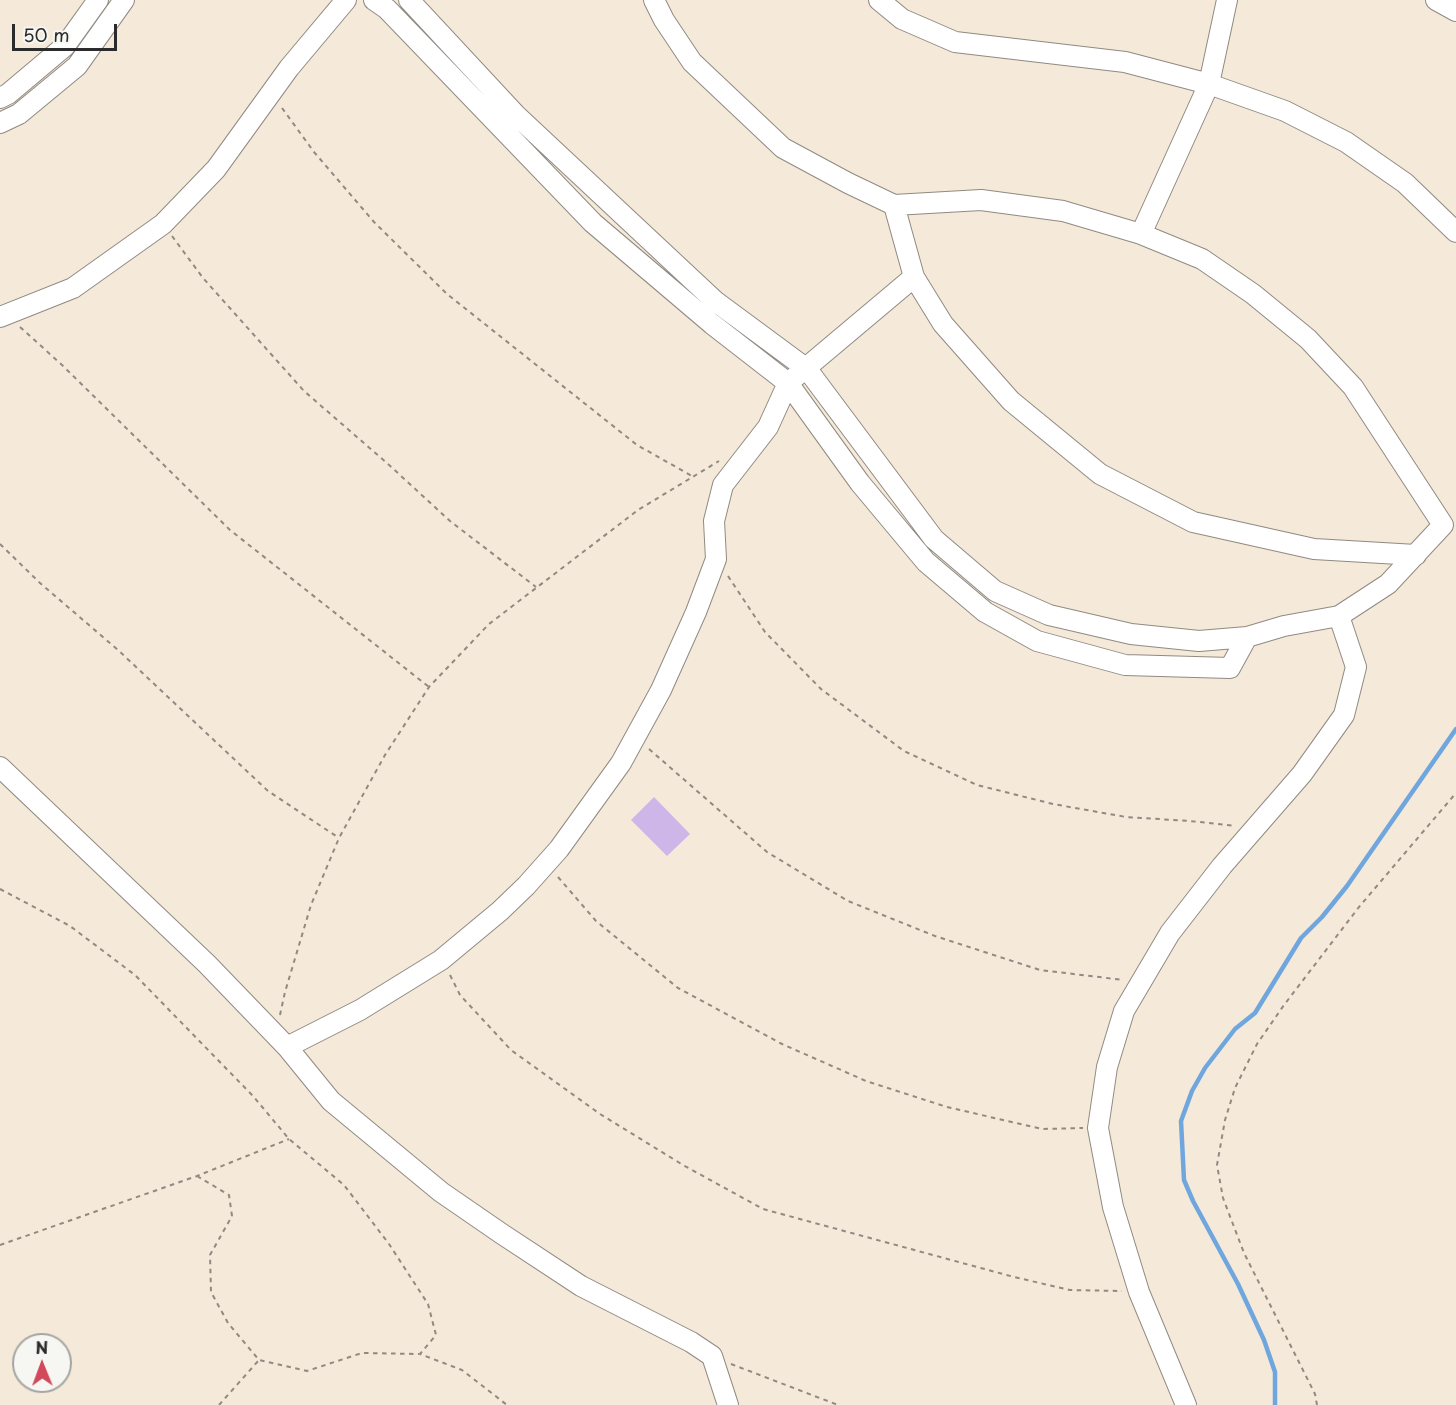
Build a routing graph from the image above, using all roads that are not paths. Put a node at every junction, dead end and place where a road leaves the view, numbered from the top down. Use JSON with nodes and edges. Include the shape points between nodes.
{"nodes":[{"id":1,"x":98,"y":0,"type":"edge"},
{"id":2,"x":124,"y":0,"type":"edge"},
{"id":3,"x":346,"y":0,"type":"edge"},
{"id":4,"x":409,"y":0,"type":"edge"},
{"id":5,"x":654,"y":0,"type":"edge"},
{"id":6,"x":879,"y":0,"type":"edge"},
{"id":7,"x":1227,"y":0,"type":"edge"},
{"id":8,"x":1436,"y":0,"type":"edge"},
{"id":9,"x":386,"y":3,"type":"edge"},
{"id":10,"x":1456,"y":11,"type":"edge"},
{"id":11,"x":1209,"y":84,"type":"junction"},
{"id":12,"x":0,"y":98,"type":"edge"},
{"id":13,"x":0,"y":123,"type":"edge"},
{"id":14,"x":894,"y":205,"type":"junction"},
{"id":15,"x":1456,"y":232,"type":"edge"},
{"id":16,"x":1141,"y":234,"type":"junction"},
{"id":17,"x":914,"y":278,"type":"junction"},
{"id":18,"x":3,"y":316,"type":"edge"},
{"id":19,"x":807,"y":369,"type":"junction"},
{"id":20,"x":788,"y":383,"type":"junction"},
{"id":21,"x":1450,"y":519,"type":"edge"},
{"id":22,"x":1416,"y":555,"type":"junction"},
{"id":23,"x":1339,"y":616,"type":"junction"},
{"id":24,"x":1247,"y":637,"type":"junction"},
{"id":25,"x":0,"y":767,"type":"edge"},
{"id":26,"x":281,"y":1042,"type":"junction"},
{"id":27,"x":728,"y":1405,"type":"edge"},
{"id":28,"x":1186,"y":1405,"type":"edge"}],
"edges":[{"from":1,"to":12,"type":"street","via":[[65,46]]},
{"from":2,"to":13,"type":"street","via":[[77,66],[19,114]]},
{"from":3,"to":18,"type":"street","via":[[289,68],[216,169],[163,224],[73,288]]},
{"from":4,"to":19,"type":"street","via":[[516,115],[706,292]]},
{"from":5,"to":14,"type":"street","via":[[692,62],[783,148]]},
{"from":6,"to":11,"type":"street","via":[[902,19],[955,42],[1125,62]]},
{"from":7,"to":11,"type":"street"},
{"from":8,"to":10,"type":"street"},
{"from":9,"to":20,"type":"street","via":[[593,223]]},
{"from":11,"to":15,"type":"street","via":[[1286,111],[1346,142],[1405,183]]},
{"from":11,"to":16,"type":"street"},
{"from":14,"to":16,"type":"street","via":[[981,200],[1063,211]]},
{"from":14,"to":17,"type":"street"},
{"from":16,"to":21,"type":"street","via":[[1202,260],[1308,339],[1353,387]]},
{"from":17,"to":19,"type":"street"},
{"from":17,"to":22,"type":"street","via":[[944,324],[1011,401],[1100,474],[1192,522],[1314,549]]},
{"from":19,"to":20,"type":"street"},
{"from":19,"to":24,"type":"street","via":[[934,538],[995,591],[1049,615],[1131,634],[1199,641]]},
{"from":20,"to":24,"type":"street","via":[[860,483],[926,562],[985,612],[1006,624],[1038,641],[1125,665],[1230,668]]},
{"from":20,"to":26,"type":"street","via":[[768,427],[723,485],[714,521],[716,559],[661,690],[621,763],[559,849],[500,910],[441,960],[360,1010]]},
{"from":21,"to":22,"type":"street"},
{"from":22,"to":23,"type":"street","via":[[1388,584]]},
{"from":23,"to":24,"type":"street"},
{"from":23,"to":28,"type":"street","via":[[1356,668],[1344,715],[1302,774],[1170,933],[1124,1011],[1107,1067],[1098,1128],[1113,1207],[1139,1292]]},
{"from":25,"to":26,"type":"street","via":[[207,964]]},
{"from":26,"to":27,"type":"street","via":[[331,1101],[441,1192],[581,1286],[712,1356]]}]}
